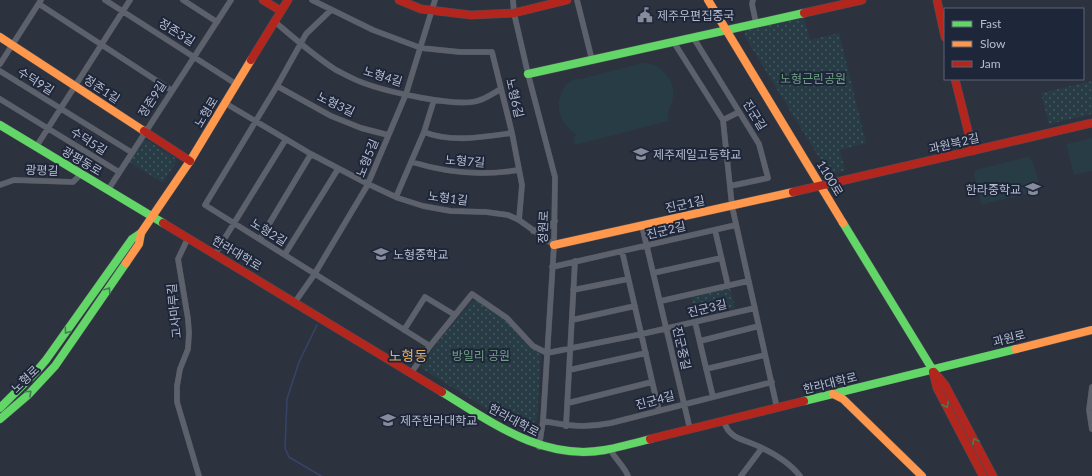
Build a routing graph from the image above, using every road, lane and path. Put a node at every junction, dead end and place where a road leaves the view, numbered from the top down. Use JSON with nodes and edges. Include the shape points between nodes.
{"nodes":[{"id":1,"x":105,"y":0,"type":"edge"},
{"id":2,"x":130,"y":0,"type":"edge"},
{"id":3,"x":183,"y":0,"type":"edge"},
{"id":4,"x":231,"y":0,"type":"edge"},
{"id":5,"x":263,"y":0,"type":"edge"},
{"id":6,"x":288,"y":0,"type":"edge"},
{"id":7,"x":312,"y":0,"type":"edge"},
{"id":8,"x":399,"y":0,"type":"edge"},
{"id":9,"x":435,"y":0,"type":"edge"},
{"id":10,"x":513,"y":0,"type":"edge"},
{"id":11,"x":567,"y":0,"type":"edge"},
{"id":12,"x":577,"y":0,"type":"edge"},
{"id":13,"x":708,"y":0,"type":"edge"},
{"id":14,"x":753,"y":0,"type":"edge"},
{"id":15,"x":862,"y":0,"type":"edge"},
{"id":16,"x":937,"y":0,"type":"edge"},
{"id":17,"x":40,"y":2,"type":"edge"},
{"id":18,"x":331,"y":10,"type":"junction"},
{"id":19,"x":431,"y":10,"type":"junction"},
{"id":20,"x":123,"y":11,"type":"junction"},
{"id":21,"x":281,"y":11,"type":"junction"},
{"id":22,"x":514,"y":13,"type":"junction"},
{"id":23,"x":274,"y":21,"type":"junction"},
{"id":24,"x":216,"y":22,"type":"junction"},
{"id":25,"x":756,"y":23,"type":"junction"},
{"id":26,"x":726,"y":30,"type":"junction"},
{"id":27,"x":944,"y":32,"type":"edge"},
{"id":28,"x":0,"y":37,"type":"edge"},
{"id":29,"x":693,"y":37,"type":"junction"},
{"id":30,"x":673,"y":41,"type":"junction"},
{"id":31,"x":300,"y":44,"type":"junction"},
{"id":32,"x":12,"y":45,"type":"junction"},
{"id":33,"x":102,"y":45,"type":"junction"},
{"id":34,"x":421,"y":48,"type":"junction"},
{"id":35,"x":194,"y":56,"type":"junction"},
{"id":36,"x":592,"y":60,"type":"junction"},
{"id":37,"x":0,"y":64,"type":"edge"},
{"id":38,"x":0,"y":71,"type":"edge"},
{"id":39,"x":528,"y":74,"type":"junction"},
{"id":40,"x":955,"y":80,"type":"edge"},
{"id":41,"x":236,"y":84,"type":"junction"},
{"id":42,"x":75,"y":86,"type":"junction"},
{"id":43,"x":277,"y":86,"type":"junction"},
{"id":44,"x":501,"y":89,"type":"junction"},
{"id":45,"x":171,"y":90,"type":"junction"},
{"id":46,"x":406,"y":94,"type":"junction"},
{"id":47,"x":0,"y":99,"type":"edge"},
{"id":48,"x":434,"y":100,"type":"junction"},
{"id":49,"x":225,"y":103,"type":"junction"},
{"id":50,"x":60,"y":109,"type":"junction"},
{"id":51,"x":739,"y":112,"type":"junction"},
{"id":52,"x":723,"y":120,"type":"junction"},
{"id":53,"x":256,"y":121,"type":"junction"},
{"id":54,"x":1092,"y":123,"type":"edge"},
{"id":55,"x":0,"y":125,"type":"edge"},
{"id":56,"x":48,"y":128,"type":"junction"},
{"id":57,"x":145,"y":131,"type":"junction"},
{"id":58,"x":424,"y":132,"type":"junction"},
{"id":59,"x":512,"y":133,"type":"junction"},
{"id":60,"x":388,"y":135,"type":"junction"},
{"id":61,"x":286,"y":139,"type":"junction"},
{"id":62,"x":36,"y":147,"type":"junction"},
{"id":63,"x":973,"y":151,"type":"junction"},
{"id":64,"x":131,"y":152,"type":"junction"},
{"id":65,"x":311,"y":154,"type":"junction"},
{"id":66,"x":190,"y":161,"type":"junction"},
{"id":67,"x":412,"y":162,"type":"junction"},
{"id":68,"x":338,"y":168,"type":"junction"},
{"id":69,"x":518,"y":170,"type":"junction"},
{"id":70,"x":119,"y":172,"type":"junction"},
{"id":71,"x":81,"y":174,"type":"junction"},
{"id":72,"x":368,"y":184,"type":"junction"},
{"id":73,"x":0,"y":185,"type":"edge"},
{"id":74,"x":730,"y":186,"type":"junction"},
{"id":75,"x":820,"y":186,"type":"junction"},
{"id":76,"x":108,"y":190,"type":"junction"},
{"id":77,"x":396,"y":197,"type":"junction"},
{"id":78,"x":732,"y":206,"type":"junction"},
{"id":79,"x":152,"y":217,"type":"junction"},
{"id":80,"x":519,"y":220,"type":"junction"},
{"id":81,"x":555,"y":221,"type":"junction"},
{"id":82,"x":234,"y":223,"type":"junction"},
{"id":83,"x":736,"y":225,"type":"junction"},
{"id":84,"x":642,"y":226,"type":"junction"},
{"id":85,"x":715,"y":230,"type":"junction"},
{"id":86,"x":533,"y":231,"type":"junction"},
{"id":87,"x":141,"y":234,"type":"junction"},
{"id":88,"x":188,"y":238,"type":"junction"},
{"id":89,"x":260,"y":239,"type":"junction"},
{"id":90,"x":554,"y":245,"type":"junction"},
{"id":91,"x":647,"y":246,"type":"junction"},
{"id":92,"x":622,"y":251,"type":"junction"},
{"id":93,"x":215,"y":254,"type":"junction"},
{"id":94,"x":285,"y":254,"type":"junction"},
{"id":95,"x":721,"y":258,"type":"junction"},
{"id":96,"x":575,"y":261,"type":"junction"},
{"id":97,"x":552,"y":267,"type":"junction"},
{"id":98,"x":315,"y":273,"type":"junction"},
{"id":99,"x":653,"y":273,"type":"junction"},
{"id":100,"x":628,"y":279,"type":"junction"},
{"id":101,"x":748,"y":281,"type":"junction"},
{"id":102,"x":728,"y":286,"type":"junction"},
{"id":103,"x":574,"y":290,"type":"junction"},
{"id":104,"x":661,"y":301,"type":"junction"},
{"id":105,"x":295,"y":302,"type":"junction"},
{"id":106,"x":635,"y":306,"type":"junction"},
{"id":107,"x":754,"y":308,"type":"junction"},
{"id":108,"x":455,"y":315,"type":"junction"},
{"id":109,"x":572,"y":320,"type":"junction"},
{"id":110,"x":695,"y":322,"type":"junction"},
{"id":111,"x":759,"y":326,"type":"junction"},
{"id":112,"x":666,"y":328,"type":"junction"},
{"id":113,"x":404,"y":330,"type":"junction"},
{"id":114,"x":1092,"y":330,"type":"edge"},
{"id":115,"x":642,"y":334,"type":"junction"},
{"id":116,"x":700,"y":341,"type":"junction"},
{"id":117,"x":430,"y":346,"type":"junction"},
{"id":118,"x":570,"y":349,"type":"junction"},
{"id":119,"x":548,"y":353,"type":"junction"},
{"id":120,"x":646,"y":353,"type":"junction"},
{"id":121,"x":765,"y":355,"type":"junction"},
{"id":122,"x":706,"y":369,"type":"junction"},
{"id":123,"x":932,"y":369,"type":"junction"},
{"id":124,"x":569,"y":370,"type":"junction"},
{"id":125,"x":411,"y":373,"type":"junction"},
{"id":126,"x":652,"y":382,"type":"junction"},
{"id":127,"x":772,"y":382,"type":"junction"},
{"id":128,"x":1092,"y":387,"type":"edge"},
{"id":129,"x":833,"y":394,"type":"junction"},
{"id":130,"x":713,"y":397,"type":"junction"},
{"id":131,"x":568,"y":403,"type":"junction"},
{"id":132,"x":684,"y":404,"type":"junction"},
{"id":133,"x":0,"y":408,"type":"edge"},
{"id":134,"x":778,"y":408,"type":"junction"},
{"id":135,"x":659,"y":411,"type":"junction"},
{"id":136,"x":0,"y":419,"type":"edge"},
{"id":137,"x":543,"y":421,"type":"junction"},
{"id":138,"x":724,"y":421,"type":"junction"},
{"id":139,"x":566,"y":426,"type":"junction"},
{"id":140,"x":690,"y":429,"type":"junction"},
{"id":141,"x":1092,"y":430,"type":"edge"},
{"id":142,"x":540,"y":447,"type":"junction"},
{"id":143,"x":762,"y":448,"type":"junction"},
{"id":144,"x":610,"y":449,"type":"junction"},
{"id":145,"x":199,"y":476,"type":"edge"},
{"id":146,"x":628,"y":476,"type":"edge"},
{"id":147,"x":741,"y":476,"type":"edge"},
{"id":148,"x":800,"y":476,"type":"edge"},
{"id":149,"x":922,"y":476,"type":"edge"},
{"id":150,"x":983,"y":476,"type":"edge"},
{"id":151,"x":993,"y":476,"type":"edge"}],
"edges":[{"from":1,"to":20,"type":"street","name":"정존3길"},
{"from":2,"to":20,"type":"street"},
{"from":3,"to":24,"type":"street"},
{"from":4,"to":24,"type":"street","name":"정존9길"},
{"from":5,"to":21,"type":"main road"},
{"from":6,"to":21,"type":"main road","name":"노형로"},
{"from":7,"to":18,"type":"street"},
{"from":8,"to":19,"type":"main road"},
{"from":9,"to":19,"type":"street","name":"노형5길"},
{"from":10,"to":22,"type":"street","name":"정원로"},
{"from":11,"to":22,"type":"main road"},
{"from":12,"to":36,"type":"street"},
{"from":13,"to":26,"type":"main road","name":"1100로"},
{"from":14,"to":25,"type":"street"},
{"from":15,"to":25,"type":"main road"},
{"from":16,"to":27,"type":"main road"},
{"from":17,"to":32,"type":"street"},
{"from":17,"to":33,"type":"street"},
{"from":18,"to":31,"type":"street","via":[[306,34]]},
{"from":18,"to":34,"type":"street","via":[[373,30]]},
{"from":19,"to":22,"type":"main road","via":[[471,15]]},
{"from":19,"to":34,"type":"street","name":"노형5길"},
{"from":20,"to":33,"type":"street"},
{"from":20,"to":35,"type":"street","name":"정존3길"},
{"from":21,"to":23,"type":"main road","name":"노형로"},
{"from":22,"to":39,"type":"street","name":"정원로"},
{"from":23,"to":31,"type":"street","name":"노형4길"},
{"from":23,"to":41,"type":"main road","name":"노형로"},
{"from":24,"to":35,"type":"street","name":"정존9길"},
{"from":25,"to":26,"type":"main road"},
{"from":26,"to":29,"type":"main road"},
{"from":26,"to":75,"type":"main road","name":"1100로"},
{"from":28,"to":32,"type":"main road","name":"정존1길"},
{"from":29,"to":30,"type":"main road"},
{"from":29,"to":51,"type":"street","name":"진군길"},
{"from":30,"to":36,"type":"main road"},
{"from":30,"to":52,"type":"street"},
{"from":31,"to":43,"type":"street"},
{"from":31,"to":46,"type":"street","name":"노형4길","via":[[336,70],[361,82]]},
{"from":32,"to":37,"type":"street"},
{"from":32,"to":42,"type":"main road","name":"정존1길"},
{"from":33,"to":42,"type":"street"},
{"from":33,"to":45,"type":"street"},
{"from":34,"to":44,"type":"street","name":"노형6길","via":[[492,52]]},
{"from":34,"to":46,"type":"street","name":"노형5길"},
{"from":35,"to":41,"type":"street","name":"정존3길"},
{"from":35,"to":45,"type":"street","name":"정존9길"},
{"from":36,"to":39,"type":"main road"},
{"from":38,"to":50,"type":"street","name":"수덕9길"},
{"from":39,"to":81,"type":"street","name":"정원로","via":[[555,178]]},
{"from":40,"to":63,"type":"main road"},
{"from":41,"to":49,"type":"main road","name":"노형로"},
{"from":42,"to":50,"type":"street"},
{"from":42,"to":57,"type":"main road","name":"정존1길"},
{"from":43,"to":53,"type":"street"},
{"from":43,"to":60,"type":"street","name":"노형3길","via":[[331,116]]},
{"from":44,"to":48,"type":"street","name":"노형4길","via":[[479,101]]},
{"from":44,"to":59,"type":"street","name":"노형6길"},
{"from":45,"to":57,"type":"street","name":"정존9길"},
{"from":46,"to":48,"type":"street","name":"노형4길"},
{"from":46,"to":60,"type":"street","name":"노형5길"},
{"from":47,"to":56,"type":"street"},
{"from":48,"to":58,"type":"street"},
{"from":49,"to":53,"type":"street","name":"노형1길"},
{"from":49,"to":66,"type":"main road","name":"노형로"},
{"from":50,"to":56,"type":"street"},
{"from":50,"to":64,"type":"street","name":"수덕5길"},
{"from":51,"to":52,"type":"street"},
{"from":51,"to":74,"type":"street","name":"진군길","via":[[760,144],[768,178]]},
{"from":52,"to":74,"type":"street"},
{"from":53,"to":61,"type":"street","name":"노형1길"},
{"from":53,"to":82,"type":"street","name":"노형2길","via":[[205,205]]},
{"from":54,"to":63,"type":"main road","name":"과원북2길"},
{"from":55,"to":62,"type":"main road","name":"광평동로"},
{"from":56,"to":62,"type":"street"},
{"from":56,"to":70,"type":"street","name":"수덕5길"},
{"from":57,"to":64,"type":"street","name":"정존9길"},
{"from":57,"to":66,"type":"main road","name":"정존1길"},
{"from":58,"to":59,"type":"street","name":"노형7길","via":[[433,136],[466,138]]},
{"from":58,"to":67,"type":"street"},
{"from":59,"to":69,"type":"street","name":"노형6길"},
{"from":60,"to":72,"type":"street","name":"노형5길"},
{"from":61,"to":65,"type":"street","name":"노형1길"},
{"from":61,"to":82,"type":"street"},
{"from":62,"to":71,"type":"main road","name":"광평동로"},
{"from":63,"to":75,"type":"main road","name":"과원북2길"},
{"from":64,"to":70,"type":"street","name":"정존9길"},
{"from":65,"to":68,"type":"street","name":"노형1길"},
{"from":65,"to":89,"type":"street"},
{"from":66,"to":79,"type":"main road","name":"노형로"},
{"from":67,"to":69,"type":"street","name":"노형7길","via":[[433,169],[472,174]]},
{"from":67,"to":77,"type":"street"},
{"from":68,"to":72,"type":"street","name":"노형1길"},
{"from":68,"to":94,"type":"street"},
{"from":69,"to":80,"type":"street","name":"노형6길","via":[[522,185]]},
{"from":70,"to":76,"type":"street","name":"정존9길"},
{"from":71,"to":73,"type":"street","name":"광평길","via":[[73,182],[14,180]]},
{"from":71,"to":76,"type":"main road","name":"광평동로"},
{"from":72,"to":77,"type":"street","name":"노형1길"},
{"from":72,"to":98,"type":"street","name":"노형5길"},
{"from":74,"to":78,"type":"street"},
{"from":75,"to":78,"type":"main road","name":"진군1길"},
{"from":75,"to":123,"type":"main road","name":"1100로"},
{"from":76,"to":79,"type":"main road","name":"광평동로"},
{"from":77,"to":80,"type":"street","name":"노형1길","via":[[423,206],[450,211],[486,212]]},
{"from":78,"to":83,"type":"street"},
{"from":78,"to":84,"type":"main road","name":"진군1길"},
{"from":79,"to":87,"type":"main road","name":"노형로"},
{"from":79,"to":88,"type":"main road","name":"한라대학로"},
{"from":80,"to":86,"type":"street","name":"노형1길"},
{"from":81,"to":86,"type":"street","via":[[547,228]]},
{"from":81,"to":90,"type":"street","name":"정원로"},
{"from":82,"to":89,"type":"street","name":"노형2길"},
{"from":82,"to":93,"type":"street"},
{"from":83,"to":85,"type":"street","name":"진군2길"},
{"from":83,"to":101,"type":"street"},
{"from":84,"to":90,"type":"main road","name":"진군1길"},
{"from":84,"to":91,"type":"street","name":"진군중길"},
{"from":85,"to":91,"type":"street","name":"진군2길"},
{"from":85,"to":95,"type":"street"},
{"from":86,"to":90,"type":"street","name":"노형1길"},
{"from":87,"to":133,"type":"main road","name":"노형로","one_way":true,"via":[[132,239],[35,374]]},
{"from":136,"to":87,"type":"main road","name":"노형로","one_way":true,"via":[[28,395],[55,366],[139,244]]},
{"from":88,"to":93,"type":"main road","name":"한라대학로"},
{"from":88,"to":145,"type":"street","name":"고사마루길","via":[[178,259],[189,333],[188,349],[177,386],[177,402]]},
{"from":89,"to":94,"type":"street","name":"노형2길"},
{"from":90,"to":97,"type":"street","name":"정원로"},
{"from":91,"to":92,"type":"street","name":"진군2길"},
{"from":91,"to":99,"type":"street","name":"진군중길"},
{"from":92,"to":96,"type":"street","name":"진군2길"},
{"from":92,"to":100,"type":"street"},
{"from":93,"to":105,"type":"main road","name":"한라대학로"},
{"from":94,"to":98,"type":"street","name":"노형2길"},
{"from":95,"to":99,"type":"street"},
{"from":95,"to":102,"type":"street"},
{"from":96,"to":97,"type":"street","name":"진군2길"},
{"from":96,"to":103,"type":"street"},
{"from":97,"to":119,"type":"street","name":"정원로"},
{"from":98,"to":105,"type":"street","name":"노형5길"},
{"from":98,"to":113,"type":"street","name":"노형2길"},
{"from":99,"to":104,"type":"street","name":"진군중길"},
{"from":100,"to":103,"type":"street"},
{"from":100,"to":106,"type":"street"},
{"from":101,"to":102,"type":"street"},
{"from":101,"to":107,"type":"street"},
{"from":102,"to":104,"type":"street"},
{"from":103,"to":109,"type":"street"},
{"from":104,"to":112,"type":"street","name":"진군중길"},
{"from":105,"to":125,"type":"main road","name":"한라대학로"},
{"from":106,"to":109,"type":"street"},
{"from":106,"to":115,"type":"street"},
{"from":107,"to":110,"type":"street","name":"진군3길"},
{"from":107,"to":111,"type":"street"},
{"from":108,"to":113,"type":"street","via":[[425,297]]},
{"from":108,"to":117,"type":"street"},
{"from":108,"to":119,"type":"street","via":[[472,294],[507,318],[533,346]]},
{"from":109,"to":118,"type":"street"},
{"from":110,"to":112,"type":"street","name":"진군3길"},
{"from":110,"to":116,"type":"street"},
{"from":111,"to":116,"type":"street"},
{"from":111,"to":121,"type":"street"},
{"from":112,"to":115,"type":"street","name":"진군3길"},
{"from":112,"to":132,"type":"street","name":"진군중길"},
{"from":113,"to":117,"type":"street","name":"노형2길"},
{"from":114,"to":123,"type":"main road","name":"과원로"},
{"from":115,"to":118,"type":"street","name":"진군3길"},
{"from":115,"to":120,"type":"street"},
{"from":116,"to":122,"type":"street"},
{"from":117,"to":125,"type":"street"},
{"from":118,"to":119,"type":"street","name":"진군3길"},
{"from":118,"to":124,"type":"street"},
{"from":119,"to":137,"type":"street","name":"정원로"},
{"from":120,"to":124,"type":"street"},
{"from":120,"to":126,"type":"street"},
{"from":121,"to":122,"type":"street"},
{"from":121,"to":127,"type":"street"},
{"from":122,"to":130,"type":"street"},
{"from":123,"to":129,"type":"main road","name":"한라대학로"},
{"from":123,"to":150,"type":"main road","name":"1100로","one_way":true,"via":[[937,388]]},
{"from":151,"to":123,"type":"main road","name":"1100로","one_way":true,"via":[[945,384]]},
{"from":124,"to":131,"type":"street"},
{"from":125,"to":142,"type":"main road","name":"한라대학로","via":[[507,432]]},
{"from":126,"to":131,"type":"street"},
{"from":126,"to":135,"type":"street"},
{"from":127,"to":130,"type":"street","name":"진군4길"},
{"from":127,"to":134,"type":"street"},
{"from":128,"to":141,"type":"street","via":[[1089,410]]},
{"from":129,"to":134,"type":"main road","name":"한라대학로"},
{"from":129,"to":149,"type":"main road","via":[[842,399]]},
{"from":130,"to":132,"type":"street","name":"진군4길"},
{"from":131,"to":139,"type":"street"},
{"from":132,"to":135,"type":"street","name":"진군4길"},
{"from":132,"to":140,"type":"street","name":"진군중길"},
{"from":134,"to":138,"type":"main road","name":"한라대학로"},
{"from":135,"to":139,"type":"street","name":"진군4길","via":[[593,426]]},
{"from":137,"to":139,"type":"street","name":"진군4길"},
{"from":137,"to":142,"type":"street","name":"정원로"},
{"from":138,"to":140,"type":"main road","name":"한라대학로"},
{"from":138,"to":143,"type":"street","via":[[726,429],[731,434]]},
{"from":140,"to":144,"type":"main road","name":"한라대학로"},
{"from":142,"to":144,"type":"main road","name":"한라대학로","via":[[568,452]]},
{"from":143,"to":147,"type":"street"},
{"from":143,"to":148,"type":"street","via":[[790,465]]},
{"from":144,"to":146,"type":"street"}]}
